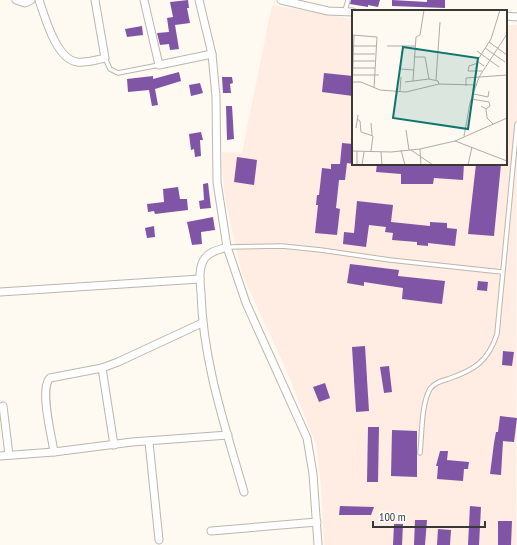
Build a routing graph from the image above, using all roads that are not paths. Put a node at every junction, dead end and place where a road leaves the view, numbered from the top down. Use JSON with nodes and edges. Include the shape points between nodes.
{"nodes":[{"id":1,"x":16,"y":0,"type":"edge"},
{"id":2,"x":31,"y":0,"type":"edge"},
{"id":3,"x":39,"y":0,"type":"edge"},
{"id":4,"x":95,"y":0,"type":"edge"},
{"id":5,"x":144,"y":0,"type":"edge"},
{"id":6,"x":199,"y":0,"type":"edge"},
{"id":7,"x":281,"y":0,"type":"edge"},
{"id":8,"x":348,"y":0,"type":"edge"},
{"id":9,"x":299,"y":2,"type":"edge"},
{"id":10,"x":345,"y":12,"type":"junction"},
{"id":11,"x":352,"y":12,"type":"edge"},
{"id":12,"x":507,"y":16,"type":"edge"},
{"id":13,"x":517,"y":17,"type":"edge"},
{"id":14,"x":212,"y":54,"type":"junction"},
{"id":15,"x":105,"y":58,"type":"junction"},
{"id":16,"x":159,"y":65,"type":"junction"},
{"id":17,"x":517,"y":124,"type":"edge"},
{"id":18,"x":227,"y":247,"type":"junction"},
{"id":19,"x":502,"y":272,"type":"junction"},
{"id":20,"x":200,"y":279,"type":"junction"},
{"id":21,"x":0,"y":292,"type":"edge"},
{"id":22,"x":202,"y":323,"type":"junction"},
{"id":23,"x":102,"y":368,"type":"junction"},
{"id":24,"x":3,"y":406,"type":"dead end"},
{"id":25,"x":228,"y":435,"type":"junction"},
{"id":26,"x":149,"y":442,"type":"junction"},
{"id":27,"x":114,"y":445,"type":"junction"},
{"id":28,"x":54,"y":452,"type":"junction"},
{"id":29,"x":420,"y":453,"type":"dead end"},
{"id":30,"x":9,"y":455,"type":"junction"},
{"id":31,"x":0,"y":456,"type":"edge"},
{"id":32,"x":244,"y":492,"type":"dead end"},
{"id":33,"x":317,"y":522,"type":"junction"},
{"id":34,"x":211,"y":531,"type":"dead end"},
{"id":35,"x":159,"y":540,"type":"dead end"},
{"id":36,"x":318,"y":545,"type":"edge"}],
"edges":[{"from":1,"to":2,"type":"street","via":[[25,3]]},
{"from":3,"to":15,"type":"street","via":[[52,35],[66,56],[79,62]]},
{"from":4,"to":15,"type":"street"},
{"from":5,"to":16,"type":"street"},
{"from":6,"to":14,"type":"street"},
{"from":7,"to":9,"type":"street"},
{"from":8,"to":10,"type":"lane"},
{"from":9,"to":10,"type":"street"},
{"from":10,"to":11,"type":"street"},
{"from":12,"to":13,"type":"street"},
{"from":14,"to":16,"type":"street"},
{"from":14,"to":18,"type":"street","via":[[216,97],[217,182]]},
{"from":15,"to":16,"type":"lane","via":[[110,69],[118,73]]},
{"from":17,"to":19,"type":"lane"},
{"from":18,"to":19,"type":"lane","via":[[282,246]]},
{"from":18,"to":20,"type":"street","via":[[214,251],[205,258]]},
{"from":18,"to":33,"type":"street","via":[[246,303],[307,438]]},
{"from":19,"to":29,"type":"lane","via":[[499,318],[493,346],[476,367],[430,388]]},
{"from":20,"to":21,"type":"street"},
{"from":20,"to":22,"type":"street"},
{"from":22,"to":23,"type":"street","via":[[138,354]]},
{"from":22,"to":25,"type":"street","via":[[208,362]]},
{"from":23,"to":27,"type":"street"},
{"from":23,"to":28,"type":"street","via":[[48,380],[46,400]]},
{"from":24,"to":30,"type":"street"},
{"from":25,"to":26,"type":"street"},
{"from":25,"to":32,"type":"street"},
{"from":26,"to":27,"type":"street"},
{"from":26,"to":35,"type":"street"},
{"from":27,"to":28,"type":"street"},
{"from":28,"to":30,"type":"street"},
{"from":30,"to":31,"type":"street"},
{"from":33,"to":34,"type":"street"},
{"from":33,"to":36,"type":"street"}]}
